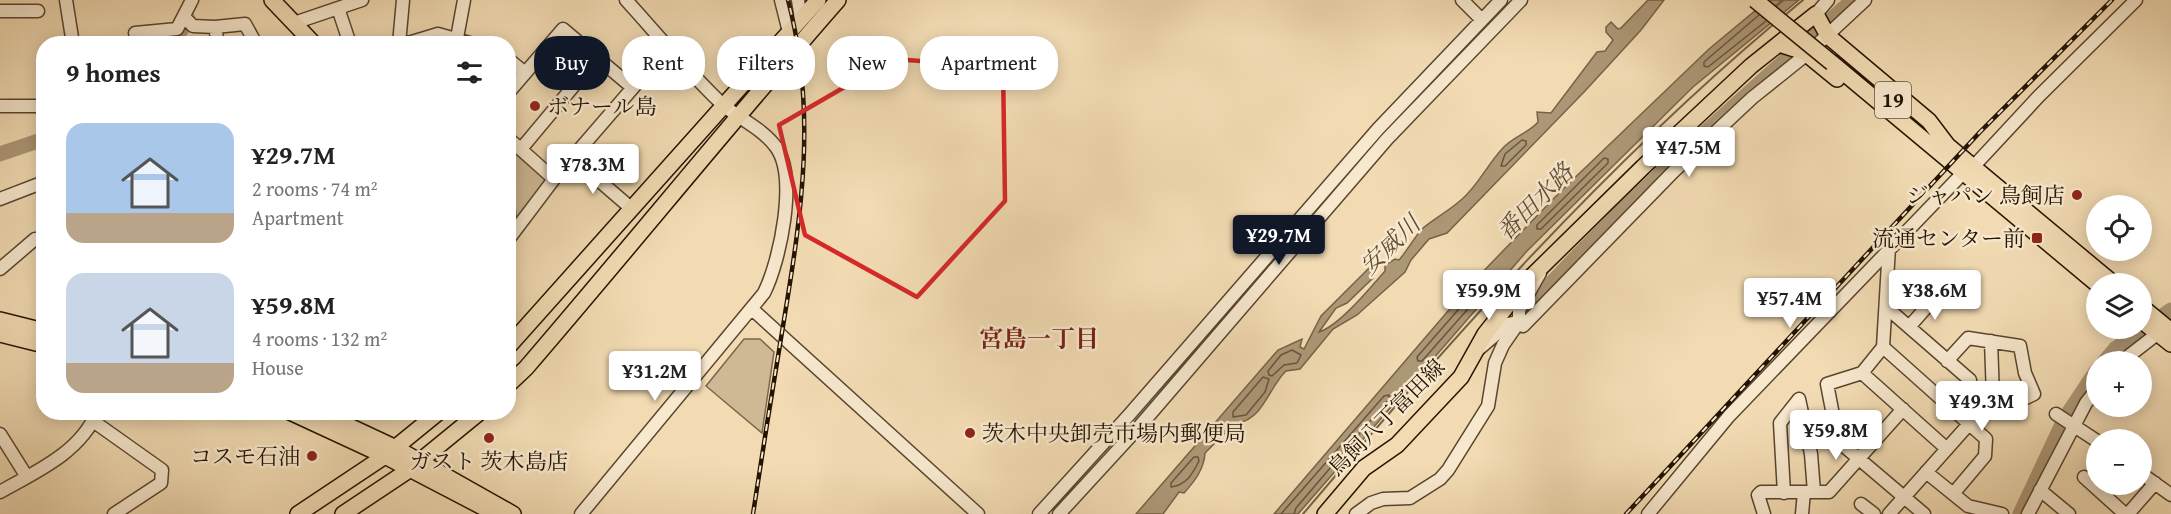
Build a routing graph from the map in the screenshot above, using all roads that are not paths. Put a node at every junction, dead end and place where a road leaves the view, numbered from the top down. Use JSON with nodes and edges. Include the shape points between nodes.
{"nodes":[{"id":1,"x":66,"y":0,"type":"edge"},
{"id":2,"x":192,"y":0,"type":"edge"},
{"id":3,"x":272,"y":0,"type":"edge"},
{"id":4,"x":362,"y":0,"type":"edge"},
{"id":5,"x":403,"y":0,"type":"edge"},
{"id":6,"x":464,"y":0,"type":"edge"},
{"id":7,"x":780,"y":0,"type":"edge"},
{"id":8,"x":798,"y":0,"type":"edge"},
{"id":9,"x":818,"y":0,"type":"edge"},
{"id":10,"x":838,"y":0,"type":"edge"},
{"id":11,"x":1462,"y":0,"type":"edge"},
{"id":12,"x":1501,"y":0,"type":"edge"},
{"id":13,"x":1521,"y":0,"type":"edge"},
{"id":14,"x":1531,"y":0,"type":"edge"},
{"id":15,"x":1755,"y":0,"type":"edge"},
{"id":16,"x":1771,"y":0,"type":"edge"},
{"id":17,"x":1828,"y":0,"type":"edge"},
{"id":18,"x":1865,"y":0,"type":"edge"},
{"id":19,"x":2136,"y":0,"type":"edge"},
{"id":20,"x":633,"y":3,"type":"edge"},
{"id":21,"x":338,"y":8,"type":"junction"},
{"id":22,"x":0,"y":11,"type":"edge"},
{"id":23,"x":38,"y":11,"type":"dead end"},
{"id":24,"x":801,"y":19,"type":"junction"},
{"id":25,"x":1503,"y":19,"type":"junction"},
{"id":26,"x":189,"y":22,"type":"junction"},
{"id":27,"x":294,"y":22,"type":"junction"},
{"id":28,"x":1479,"y":23,"type":"junction"},
{"id":29,"x":1821,"y":25,"type":"junction"},
{"id":30,"x":215,"y":27,"type":"junction"},
{"id":31,"x":789,"y":32,"type":"junction"},
{"id":32,"x":135,"y":33,"type":"dead end"},
{"id":33,"x":72,"y":36,"type":"edge"},
{"id":34,"x":217,"y":36,"type":"edge"},
{"id":35,"x":252,"y":36,"type":"edge"},
{"id":36,"x":307,"y":36,"type":"edge"},
{"id":37,"x":347,"y":36,"type":"edge"},
{"id":38,"x":400,"y":36,"type":"edge"},
{"id":39,"x":459,"y":36,"type":"edge"},
{"id":40,"x":557,"y":36,"type":"edge"},
{"id":41,"x":571,"y":36,"type":"edge"},
{"id":42,"x":661,"y":36,"type":"edge"},
{"id":43,"x":1486,"y":36,"type":"junction"},
{"id":44,"x":1781,"y":45,"type":"junction"},
{"id":45,"x":1805,"y":53,"type":"junction"},
{"id":46,"x":1833,"y":57,"type":"junction"},
{"id":47,"x":534,"y":63,"type":"edge"},
{"id":48,"x":516,"y":66,"type":"edge"},
{"id":49,"x":610,"y":69,"type":"edge"},
{"id":50,"x":525,"y":74,"type":"junction"},
{"id":51,"x":622,"y":79,"type":"edge"},
{"id":52,"x":516,"y":84,"type":"edge"},
{"id":53,"x":705,"y":85,"type":"edge"},
{"id":54,"x":570,"y":90,"type":"edge"},
{"id":55,"x":631,"y":90,"type":"edge"},
{"id":56,"x":723,"y":105,"type":"junction"},
{"id":57,"x":0,"y":106,"type":"edge"},
{"id":58,"x":36,"y":106,"type":"edge"},
{"id":59,"x":737,"y":115,"type":"junction"},
{"id":60,"x":516,"y":145,"type":"edge"},
{"id":61,"x":521,"y":149,"type":"junction"},
{"id":62,"x":573,"y":158,"type":"junction"},
{"id":63,"x":1969,"y":169,"type":"junction"},
{"id":64,"x":554,"y":179,"type":"junction"},
{"id":65,"x":36,"y":185,"type":"edge"},
{"id":66,"x":0,"y":200,"type":"edge"},
{"id":67,"x":632,"y":208,"type":"junction"},
{"id":68,"x":516,"y":223,"type":"edge"},
{"id":69,"x":36,"y":239,"type":"edge"},
{"id":70,"x":1889,"y":247,"type":"junction"},
{"id":71,"x":1547,"y":262,"type":"junction"},
{"id":72,"x":0,"y":269,"type":"edge"},
{"id":73,"x":2100,"y":273,"type":"edge"},
{"id":74,"x":2086,"y":274,"type":"edge"},
{"id":75,"x":1938,"y":294,"type":"dead end"},
{"id":76,"x":1886,"y":307,"type":"junction"},
{"id":77,"x":752,"y":309,"type":"junction"},
{"id":78,"x":0,"y":320,"type":"edge"},
{"id":79,"x":1519,"y":322,"type":"junction"},
{"id":80,"x":2158,"y":326,"type":"edge"},
{"id":81,"x":1909,"y":327,"type":"junction"},
{"id":82,"x":36,"y":329,"type":"edge"},
{"id":83,"x":0,"y":334,"type":"edge"},
{"id":84,"x":516,"y":338,"type":"edge"},
{"id":85,"x":1991,"y":341,"type":"junction"},
{"id":86,"x":36,"y":343,"type":"edge"},
{"id":87,"x":1882,"y":347,"type":"junction"},
{"id":88,"x":2132,"y":351,"type":"edge"},
{"id":89,"x":1475,"y":352,"type":"junction"},
{"id":90,"x":1947,"y":361,"type":"junction"},
{"id":91,"x":1862,"y":373,"type":"junction"},
{"id":92,"x":516,"y":377,"type":"edge"},
{"id":93,"x":1991,"y":399,"type":"junction"},
{"id":94,"x":2086,"y":399,"type":"edge"},
{"id":95,"x":1950,"y":406,"type":"junction"},
{"id":96,"x":1902,"y":409,"type":"junction"},
{"id":97,"x":2065,"y":419,"type":"junction"},
{"id":98,"x":92,"y":420,"type":"edge"},
{"id":99,"x":99,"y":420,"type":"edge"},
{"id":100,"x":310,"y":420,"type":"edge"},
{"id":101,"x":333,"y":420,"type":"edge"},
{"id":102,"x":429,"y":420,"type":"edge"},
{"id":103,"x":470,"y":420,"type":"edge"},
{"id":104,"x":1970,"y":423,"type":"junction"},
{"id":105,"x":2086,"y":433,"type":"edge"},
{"id":106,"x":0,"y":434,"type":"edge"},
{"id":107,"x":1947,"y":448,"type":"junction"},
{"id":108,"x":390,"y":452,"type":"junction"},
{"id":109,"x":1858,"y":459,"type":"junction"},
{"id":110,"x":415,"y":466,"type":"junction"},
{"id":111,"x":1926,"y":472,"type":"junction"},
{"id":112,"x":27,"y":477,"type":"junction"},
{"id":113,"x":2152,"y":481,"type":"edge"},
{"id":114,"x":2155,"y":483,"type":"junction"},
{"id":115,"x":2040,"y":490,"type":"junction"},
{"id":116,"x":0,"y":492,"type":"edge"},
{"id":117,"x":1809,"y":492,"type":"junction"},
{"id":118,"x":1784,"y":493,"type":"junction"},
{"id":119,"x":1953,"y":494,"type":"junction"},
{"id":120,"x":2106,"y":495,"type":"edge"},
{"id":121,"x":2171,"y":495,"type":"edge"},
{"id":122,"x":1904,"y":497,"type":"junction"},
{"id":123,"x":1861,"y":504,"type":"dead end"},
{"id":124,"x":1967,"y":510,"type":"edge"},
{"id":125,"x":114,"y":514,"type":"edge"},
{"id":126,"x":298,"y":514,"type":"edge"},
{"id":127,"x":342,"y":514,"type":"edge"},
{"id":128,"x":496,"y":514,"type":"edge"},
{"id":129,"x":513,"y":514,"type":"edge"},
{"id":130,"x":581,"y":514,"type":"edge"},
{"id":131,"x":978,"y":514,"type":"edge"},
{"id":132,"x":1039,"y":514,"type":"edge"},
{"id":133,"x":1059,"y":514,"type":"edge"},
{"id":134,"x":1326,"y":514,"type":"edge"},
{"id":135,"x":1356,"y":514,"type":"edge"},
{"id":136,"x":1648,"y":514,"type":"edge"},
{"id":137,"x":1764,"y":514,"type":"edge"},
{"id":138,"x":1802,"y":514,"type":"edge"},
{"id":139,"x":1874,"y":514,"type":"edge"},
{"id":140,"x":1889,"y":514,"type":"edge"},
{"id":141,"x":1924,"y":514,"type":"edge"},
{"id":142,"x":2002,"y":514,"type":"edge"},
{"id":143,"x":2028,"y":514,"type":"edge"},
{"id":144,"x":2069,"y":514,"type":"edge"},
{"id":145,"x":2126,"y":514,"type":"edge"}],
"edges":[{"from":1,"to":33,"type":"street"},
{"from":2,"to":26,"type":"street"},
{"from":3,"to":27,"type":"main road"},
{"from":4,"to":21,"type":"street"},
{"from":5,"to":38,"type":"street"},
{"from":6,"to":39,"type":"street"},
{"from":7,"to":31,"type":"street"},
{"from":8,"to":24,"type":"street"},
{"from":9,"to":24,"type":"main road"},
{"from":10,"to":59,"type":"main road"},
{"from":11,"to":28,"type":"street"},
{"from":12,"to":28,"type":"street"},
{"from":13,"to":25,"type":"street"},
{"from":14,"to":25,"type":"street","via":[[1511,18]]},
{"from":15,"to":46,"type":"main road","number":"19","bridge":true},
{"from":16,"to":46,"type":"main road","number":"19"},
{"from":17,"to":29,"type":"street"},
{"from":18,"to":29,"type":"street"},
{"from":19,"to":63,"type":"street"},
{"from":20,"to":42,"type":"street"},
{"from":21,"to":27,"type":"street"},
{"from":21,"to":37,"type":"street"},
{"from":22,"to":23,"type":"street"},
{"from":24,"to":31,"type":"main road"},
{"from":25,"to":43,"type":"street"},
{"from":26,"to":30,"type":"street"},
{"from":26,"to":32,"type":"street","via":[[177,29]]},
{"from":27,"to":36,"type":"main road"},
{"from":28,"to":43,"type":"street"},
{"from":28,"to":132,"type":"street","via":[[1378,129]]},
{"from":29,"to":44,"type":"main road","name":"鳥飼八丁富田線"},
{"from":29,"to":45,"type":"street"},
{"from":29,"to":46,"type":"main road"},
{"from":30,"to":34,"type":"street"},
{"from":30,"to":35,"type":"street","via":[[245,24]]},
{"from":31,"to":56,"type":"main road"},
{"from":40,"to":41,"type":"street","via":[[563,29]]},
{"from":43,"to":133,"type":"street","via":[[1387,139]]},
{"from":44,"to":45,"type":"main road"},
{"from":44,"to":71,"type":"main road","name":"鳥飼八丁富田線","via":[[1750,66],[1642,166]]},
{"from":45,"to":46,"type":"main road"},
{"from":45,"to":79,"type":"street","via":[[1629,216],[1523,326]]},
{"from":46,"to":63,"type":"main road","number":"19"},
{"from":47,"to":50,"type":"street"},
{"from":48,"to":50,"type":"street"},
{"from":49,"to":51,"type":"street"},
{"from":50,"to":52,"type":"street"},
{"from":53,"to":56,"type":"street"},
{"from":54,"to":61,"type":"street"},
{"from":55,"to":62,"type":"street"},
{"from":56,"to":59,"type":"street"},
{"from":56,"to":67,"type":"main road"},
{"from":57,"to":58,"type":"street"},
{"from":59,"to":77,"type":"street","via":[[775,146],[786,180],[772,274]]},
{"from":59,"to":92,"type":"main road","via":[[668,204]]},
{"from":60,"to":61,"type":"street"},
{"from":61,"to":64,"type":"street"},
{"from":62,"to":64,"type":"street"},
{"from":62,"to":67,"type":"street"},
{"from":63,"to":70,"type":"street"},
{"from":63,"to":73,"type":"main road","number":"19"},
{"from":63,"to":74,"type":"main road","number":"19"},
{"from":64,"to":68,"type":"street"},
{"from":65,"to":66,"type":"street"},
{"from":67,"to":84,"type":"main road"},
{"from":69,"to":72,"type":"street"},
{"from":70,"to":76,"type":"street"},
{"from":70,"to":136,"type":"street","via":[[1729,416]]},
{"from":71,"to":79,"type":"street","via":[[1519,310]]},
{"from":71,"to":89,"type":"main road","name":"鳥飼八丁富田線","via":[[1526,282]]},
{"from":75,"to":81,"type":"street"},
{"from":76,"to":81,"type":"street"},
{"from":76,"to":87,"type":"street"},
{"from":77,"to":130,"type":"street"},
{"from":77,"to":131,"type":"street"},
{"from":78,"to":82,"type":"main road"},
{"from":79,"to":89,"type":"street","via":[[1508,324]]},
{"from":79,"to":135,"type":"street","via":[[1495,363],[1488,406],[1448,470],[1410,498],[1371,503]]},
{"from":80,"to":88,"type":"street"},
{"from":81,"to":90,"type":"street"},
{"from":83,"to":86,"type":"main road"},
{"from":85,"to":90,"type":"street","via":[[1968,338]]},
{"from":85,"to":93,"type":"street"},
{"from":85,"to":93,"type":"street","via":[[2020,346],[2025,374],[2034,394],[2003,409]]},
{"from":87,"to":91,"type":"street"},
{"from":87,"to":95,"type":"street"},
{"from":89,"to":134,"type":"main road","name":"鳥飼八丁富田線","via":[[1461,377],[1440,400],[1397,445],[1364,468]]},
{"from":90,"to":95,"type":"street","via":[[1970,380]]},
{"from":91,"to":96,"type":"street"},
{"from":91,"to":109,"type":"street","via":[[1827,384],[1838,441]]},
{"from":93,"to":104,"type":"street"},
{"from":94,"to":97,"type":"street"},
{"from":95,"to":104,"type":"street"},
{"from":96,"to":107,"type":"street"},
{"from":96,"to":109,"type":"street"},
{"from":97,"to":105,"type":"street"},
{"from":97,"to":115,"type":"street"},
{"from":98,"to":112,"type":"street","via":[[60,458]]},
{"from":99,"to":125,"type":"street","via":[[162,470],[161,483]]},
{"from":100,"to":108,"type":"main road"},
{"from":101,"to":108,"type":"main road"},
{"from":102,"to":108,"type":"main road"},
{"from":103,"to":110,"type":"main road"},
{"from":104,"to":107,"type":"street"},
{"from":104,"to":119,"type":"street","via":[[1986,439],[1985,456]]},
{"from":106,"to":112,"type":"street"},
{"from":107,"to":111,"type":"street"},
{"from":108,"to":110,"type":"main road"},
{"from":108,"to":126,"type":"main road"},
{"from":109,"to":117,"type":"street","via":[[1829,492]]},
{"from":109,"to":122,"type":"street"},
{"from":110,"to":127,"type":"main road"},
{"from":110,"to":128,"type":"main road"},
{"from":110,"to":129,"type":"main road"},
{"from":111,"to":119,"type":"street"},
{"from":111,"to":122,"type":"street"},
{"from":112,"to":116,"type":"street"},
{"from":113,"to":114,"type":"street"},
{"from":114,"to":121,"type":"street"},
{"from":114,"to":145,"type":"street"},
{"from":115,"to":143,"type":"street"},
{"from":115,"to":144,"type":"street"},
{"from":117,"to":118,"type":"street"},
{"from":117,"to":118,"type":"street","via":[[1811,454],[1799,399],[1780,423]]},
{"from":117,"to":138,"type":"street"},
{"from":118,"to":137,"type":"street","via":[[1758,495]]},
{"from":119,"to":124,"type":"street"},
{"from":120,"to":145,"type":"street"},
{"from":122,"to":140,"type":"street"},
{"from":122,"to":141,"type":"street"},
{"from":123,"to":139,"type":"street"},
{"from":124,"to":142,"type":"street"}]}
